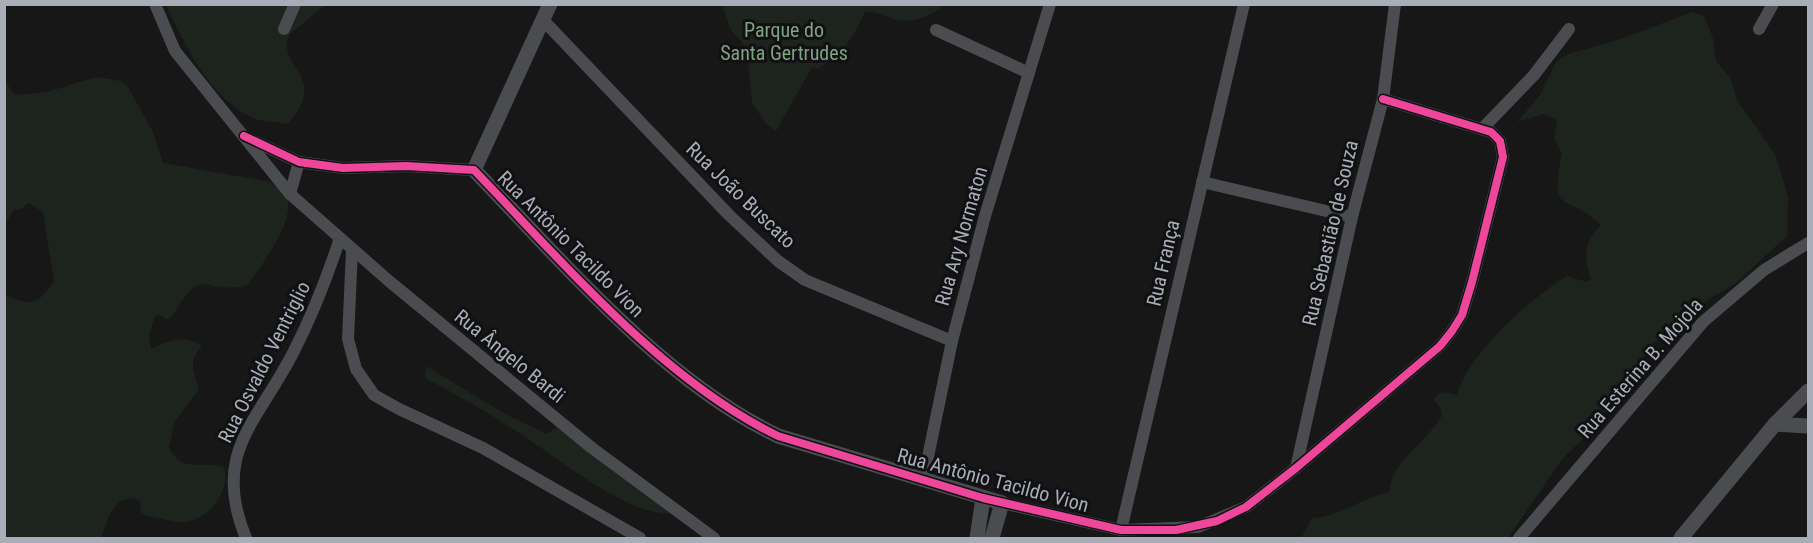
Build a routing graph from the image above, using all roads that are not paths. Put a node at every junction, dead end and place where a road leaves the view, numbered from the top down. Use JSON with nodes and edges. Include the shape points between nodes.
{"nodes":[{"id":1,"x":155,"y":4,"type":"edge"},
{"id":2,"x":295,"y":4,"type":"edge"},
{"id":3,"x":550,"y":4,"type":"edge"},
{"id":4,"x":1050,"y":4,"type":"edge"},
{"id":5,"x":1244,"y":4,"type":"edge"},
{"id":6,"x":1395,"y":4,"type":"edge"},
{"id":7,"x":1773,"y":4,"type":"edge"},
{"id":8,"x":543,"y":20,"type":"junction"},
{"id":9,"x":284,"y":29,"type":"dead end"},
{"id":10,"x":1569,"y":29,"type":"dead end"},
{"id":11,"x":1759,"y":29,"type":"dead end"},
{"id":12,"x":936,"y":30,"type":"dead end"},
{"id":13,"x":1029,"y":73,"type":"junction"},
{"id":14,"x":1383,"y":99,"type":"junction"},
{"id":15,"x":1482,"y":129,"type":"junction"},
{"id":16,"x":243,"y":136,"type":"junction"},
{"id":17,"x":299,"y":162,"type":"junction"},
{"id":18,"x":474,"y":170,"type":"junction"},
{"id":19,"x":1202,"y":182,"type":"junction"},
{"id":20,"x":290,"y":194,"type":"junction"},
{"id":21,"x":1352,"y":217,"type":"junction"},
{"id":22,"x":340,"y":238,"type":"junction"},
{"id":23,"x":1809,"y":243,"type":"edge"},
{"id":24,"x":352,"y":250,"type":"junction"},
{"id":25,"x":952,"y":341,"type":"junction"},
{"id":26,"x":1809,"y":391,"type":"edge"},
{"id":27,"x":1775,"y":424,"type":"junction"},
{"id":28,"x":1809,"y":426,"type":"edge"},
{"id":29,"x":1296,"y":468,"type":"junction"},
{"id":30,"x":923,"y":481,"type":"junction"},
{"id":31,"x":983,"y":498,"type":"junction"},
{"id":32,"x":1002,"y":503,"type":"junction"},
{"id":33,"x":1121,"y":530,"type":"junction"},
{"id":34,"x":246,"y":538,"type":"edge"},
{"id":35,"x":640,"y":538,"type":"edge"},
{"id":36,"x":714,"y":538,"type":"edge"},
{"id":37,"x":977,"y":538,"type":"edge"},
{"id":38,"x":992,"y":538,"type":"edge"},
{"id":39,"x":1519,"y":538,"type":"edge"},
{"id":40,"x":1681,"y":538,"type":"edge"}],
"edges":[{"from":1,"to":16,"type":"street","name":"Rua Ângelo Bardi","via":[[175,51]]},
{"from":2,"to":9,"type":"street"},
{"from":3,"to":8,"type":"street"},
{"from":4,"to":13,"type":"street","name":"Rua Ary Normaton"},
{"from":5,"to":19,"type":"street","name":"Rua França"},
{"from":6,"to":14,"type":"street","name":"Rua Sebastião de Souza"},
{"from":7,"to":11,"type":"street"},
{"from":8,"to":18,"type":"street"},
{"from":8,"to":25,"type":"street","name":"Rua João Buscato","via":[[778,261],[806,280]]},
{"from":10,"to":15,"type":"street","via":[[1534,75]]},
{"from":12,"to":13,"type":"street"},
{"from":13,"to":25,"type":"street","name":"Rua Ary Normaton"},
{"from":14,"to":15,"type":"street","name":"Rua Antônio Tacildo Vion"},
{"from":14,"to":21,"type":"street","name":"Rua Sebastião de Souza"},
{"from":15,"to":29,"type":"street","name":"Rua Antônio Tacildo Vion","via":[[1497,136],[1503,157],[1462,315],[1440,346]]},
{"from":16,"to":17,"type":"street","name":"Rua Antônio Tacildo Vion"},
{"from":16,"to":20,"type":"street","name":"Rua Ângelo Bardi"},
{"from":17,"to":18,"type":"street","name":"Rua Antônio Tacildo Vion","via":[[343,168]]},
{"from":17,"to":20,"type":"street"},
{"from":18,"to":30,"type":"street","name":"Rua Antônio Tacildo Vion","via":[[610,309],[711,397],[778,436]]},
{"from":19,"to":21,"type":"street"},
{"from":19,"to":33,"type":"street","name":"Rua França"},
{"from":20,"to":22,"type":"street","name":"Rua Ângelo Bardi"},
{"from":21,"to":29,"type":"street","name":"Rua Sebastião de Souza"},
{"from":22,"to":24,"type":"street","name":"Rua Ângelo Bardi"},
{"from":22,"to":34,"type":"street","name":"Rua Osvaldo Ventriglio","via":[[324,288],[292,356],[253,416],[237,451],[232,489]]},
{"from":23,"to":39,"type":"street","name":"Rua Esterina B. Mojola","via":[[1764,270],[1703,322]]},
{"from":24,"to":35,"type":"street","via":[[348,339],[356,369],[374,395],[483,448]]},
{"from":24,"to":36,"type":"street","name":"Rua Ângelo Bardi","via":[[592,448]]},
{"from":25,"to":30,"type":"street","name":"Rua Ary Normaton"},
{"from":26,"to":27,"type":"street"},
{"from":27,"to":28,"type":"street"},
{"from":27,"to":40,"type":"street"},
{"from":29,"to":33,"type":"street","name":"Rua Antônio Tacildo Vion","via":[[1246,507],[1217,521],[1176,530]]},
{"from":30,"to":31,"type":"street","name":"Rua Antônio Tacildo Vion"},
{"from":31,"to":32,"type":"street","name":"Rua Antônio Tacildo Vion"},
{"from":31,"to":37,"type":"street"},
{"from":32,"to":33,"type":"street","name":"Rua Antônio Tacildo Vion"},
{"from":32,"to":38,"type":"street"}]}
